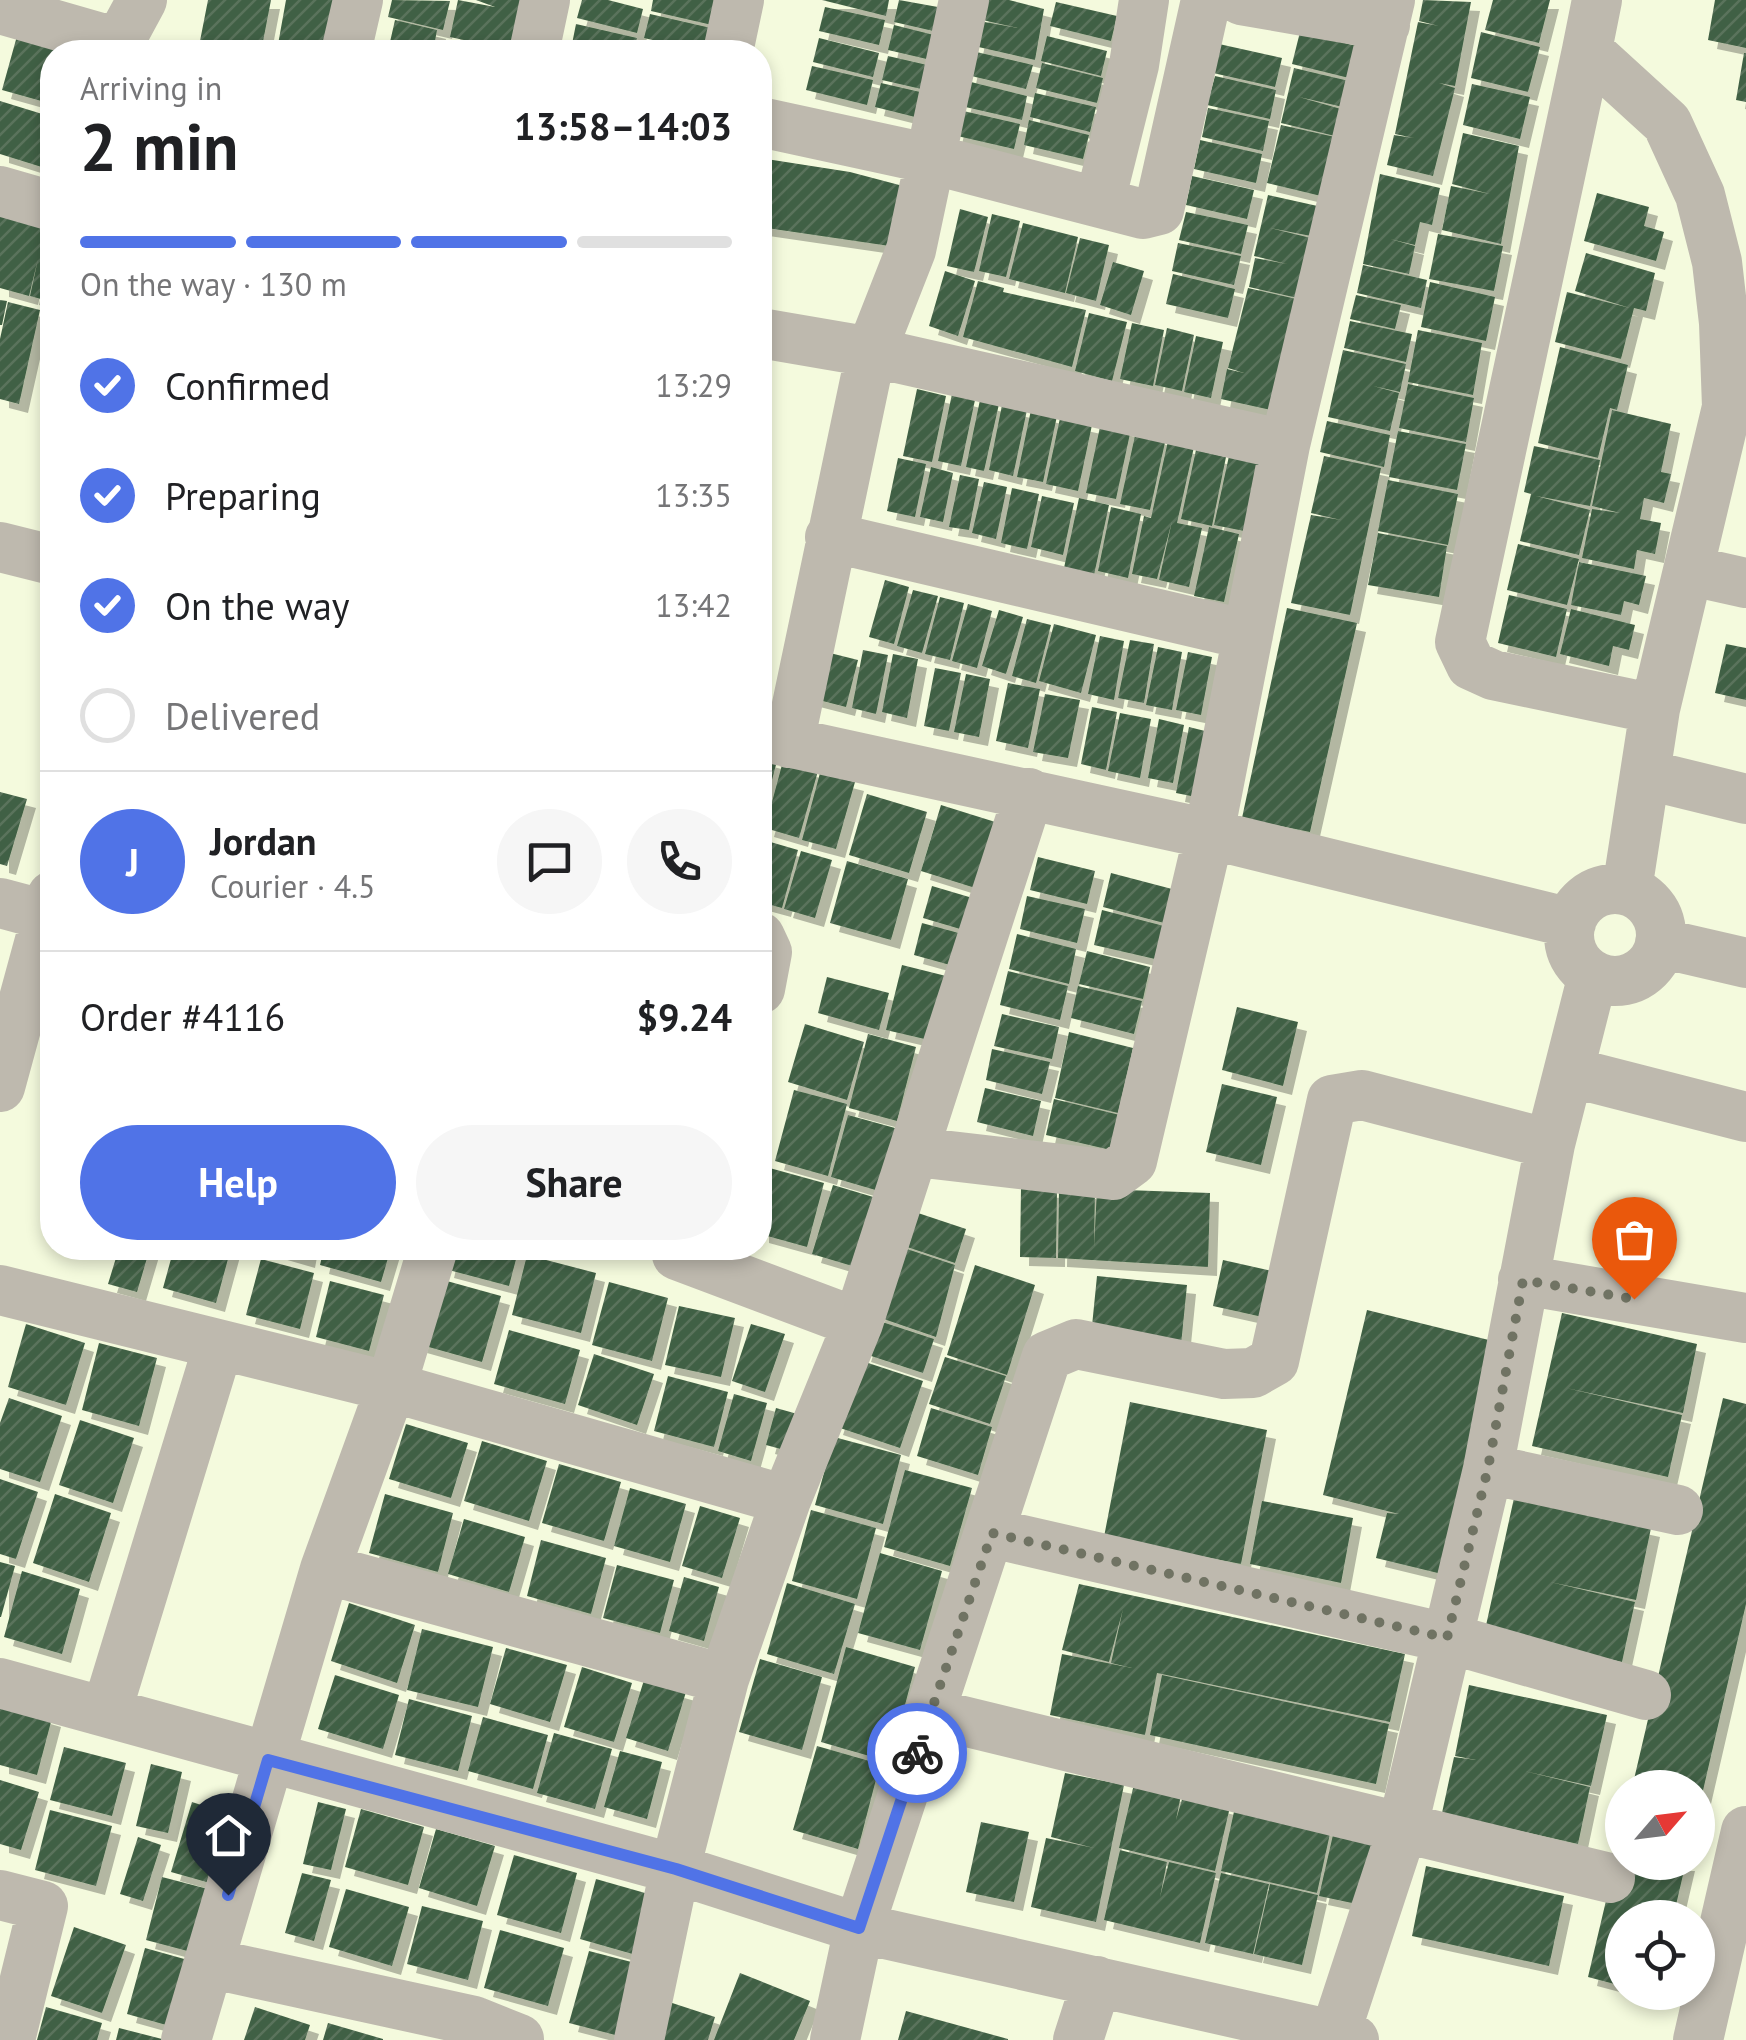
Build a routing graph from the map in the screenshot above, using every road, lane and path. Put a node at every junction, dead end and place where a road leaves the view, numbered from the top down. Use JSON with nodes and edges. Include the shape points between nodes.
{"nodes":[{"id":1,"x":142,"y":0,"type":"edge"},
{"id":2,"x":358,"y":0,"type":"edge"},
{"id":3,"x":545,"y":0,"type":"edge"},
{"id":4,"x":739,"y":0,"type":"edge"},
{"id":5,"x":964,"y":0,"type":"edge"},
{"id":6,"x":1144,"y":0,"type":"edge"},
{"id":7,"x":1206,"y":0,"type":"edge"},
{"id":8,"x":1242,"y":0,"type":"edge"},
{"id":9,"x":1597,"y":0,"type":"edge"},
{"id":10,"x":0,"y":9,"type":"edge"},
{"id":11,"x":1388,"y":13,"type":"edge"},
{"id":12,"x":356,"y":40,"type":"edge"},
{"id":13,"x":537,"y":40,"type":"edge"},
{"id":14,"x":731,"y":40,"type":"edge"},
{"id":15,"x":1587,"y":50,"type":"junction"},
{"id":16,"x":772,"y":125,"type":"edge"},
{"id":17,"x":931,"y":159,"type":"junction"},
{"id":18,"x":0,"y":191,"type":"edge"},
{"id":19,"x":1100,"y":201,"type":"junction"},
{"id":20,"x":40,"y":203,"type":"edge"},
{"id":21,"x":772,"y":336,"type":"edge"},
{"id":22,"x":871,"y":352,"type":"junction"},
{"id":23,"x":1286,"y":445,"type":"junction"},
{"id":24,"x":830,"y":537,"type":"junction"},
{"id":25,"x":0,"y":547,"type":"edge"},
{"id":26,"x":40,"y":557,"type":"edge"},
{"id":27,"x":1692,"y":571,"type":"junction"},
{"id":28,"x":1746,"y":583,"type":"edge"},
{"id":29,"x":1248,"y":635,"type":"junction"},
{"id":30,"x":1655,"y":710,"type":"junction"},
{"id":31,"x":775,"y":740,"type":"edge"},
{"id":32,"x":1648,"y":775,"type":"junction"},
{"id":33,"x":1029,"y":793,"type":"junction"},
{"id":34,"x":1746,"y":799,"type":"edge"},
{"id":35,"x":1209,"y":834,"type":"junction"},
{"id":36,"x":1627,"y":890,"type":"junction"},
{"id":37,"x":32,"y":905,"type":"edge"},
{"id":38,"x":1571,"y":923,"type":"junction"},
{"id":39,"x":1660,"y":943,"type":"junction"},
{"id":40,"x":1746,"y":963,"type":"edge"},
{"id":41,"x":1593,"y":975,"type":"junction"},
{"id":42,"x":1570,"y":1072,"type":"junction"},
{"id":43,"x":0,"y":1087,"type":"edge"},
{"id":44,"x":1746,"y":1117,"type":"edge"},
{"id":45,"x":1550,"y":1144,"type":"junction"},
{"id":46,"x":916,"y":1152,"type":"junction"},
{"id":47,"x":430,"y":1260,"type":"edge"},
{"id":48,"x":692,"y":1260,"type":"edge"},
{"id":49,"x":1523,"y":1280,"type":"junction"},
{"id":50,"x":0,"y":1290,"type":"edge"},
{"id":51,"x":1746,"y":1318,"type":"edge"},
{"id":52,"x":858,"y":1323,"type":"junction"},
{"id":53,"x":218,"y":1347,"type":"junction"},
{"id":54,"x":391,"y":1387,"type":"junction"},
{"id":55,"x":1488,"y":1468,"type":"junction"},
{"id":56,"x":786,"y":1500,"type":"junction"},
{"id":57,"x":1678,"y":1510,"type":"dead end"},
{"id":58,"x":992,"y":1533,"type":"junction"},
{"id":59,"x":325,"y":1569,"type":"junction"},
{"id":60,"x":1447,"y":1638,"type":"junction"},
{"id":61,"x":724,"y":1679,"type":"junction"},
{"id":62,"x":0,"y":1683,"type":"edge"},
{"id":63,"x":1646,"y":1695,"type":"dead end"},
{"id":64,"x":107,"y":1710,"type":"junction"},
{"id":65,"x":930,"y":1713,"type":"junction"},
{"id":66,"x":268,"y":1760,"type":"junction"},
{"id":67,"x":1402,"y":1830,"type":"junction"},
{"id":68,"x":1746,"y":1831,"type":"edge"},
{"id":69,"x":676,"y":1869,"type":"junction"},
{"id":70,"x":1605,"y":1877,"type":"edge"},
{"id":71,"x":2,"y":1902,"type":"edge"},
{"id":72,"x":1735,"y":1926,"type":"edge"},
{"id":73,"x":859,"y":1928,"type":"junction"},
{"id":74,"x":209,"y":1963,"type":"junction"},
{"id":75,"x":1097,"y":1981,"type":"junction"},
{"id":76,"x":464,"y":2030,"type":"edge"},
{"id":77,"x":1341,"y":2038,"type":"edge"},
{"id":78,"x":10,"y":2040,"type":"edge"},
{"id":79,"x":186,"y":2040,"type":"edge"},
{"id":80,"x":639,"y":2040,"type":"edge"},
{"id":81,"x":835,"y":2040,"type":"edge"},
{"id":82,"x":1078,"y":2040,"type":"edge"},
{"id":83,"x":1698,"y":2040,"type":"edge"}],
"edges":[{"from":1,"to":10,"type":"street","via":[[122,36],[101,38]]},
{"from":2,"to":12,"type":"street"},
{"from":3,"to":13,"type":"street"},
{"from":4,"to":14,"type":"street"},
{"from":5,"to":17,"type":"street"},
{"from":6,"to":19,"type":"street"},
{"from":7,"to":19,"type":"street","via":[[1158,210],[1143,214]]},
{"from":8,"to":11,"type":"street"},
{"from":9,"to":15,"type":"street"},
{"from":11,"to":23,"type":"street"},
{"from":15,"to":27,"type":"street","via":[[1667,123],[1700,195],[1717,262],[1727,407]]},
{"from":15,"to":30,"type":"street","via":[[1460,642],[1471,665],[1494,675]]},
{"from":16,"to":17,"type":"street"},
{"from":17,"to":19,"type":"street"},
{"from":17,"to":22,"type":"street","via":[[910,250]]},
{"from":18,"to":20,"type":"street"},
{"from":21,"to":22,"type":"street"},
{"from":22,"to":23,"type":"street"},
{"from":22,"to":24,"type":"street"},
{"from":23,"to":29,"type":"street"},
{"from":24,"to":29,"type":"street"},
{"from":24,"to":31,"type":"street"},
{"from":25,"to":26,"type":"street"},
{"from":27,"to":28,"type":"street"},
{"from":27,"to":30,"type":"street"},
{"from":29,"to":35,"type":"street"},
{"from":30,"to":32,"type":"street"},
{"from":31,"to":33,"type":"street"},
{"from":32,"to":34,"type":"street"},
{"from":32,"to":36,"type":"street"},
{"from":33,"to":35,"type":"street"},
{"from":33,"to":46,"type":"street"},
{"from":35,"to":38,"type":"street"},
{"from":35,"to":46,"type":"street","via":[[1132,1162],[1114,1175]]},
{"from":36,"to":38,"type":"street","via":[[1597,892]]},
{"from":36,"to":39,"type":"street","via":[[1652,906]]},
{"from":37,"to":43,"type":"street"},
{"from":38,"to":41,"type":"street","via":[[1576,958]]},
{"from":39,"to":40,"type":"street"},
{"from":39,"to":41,"type":"street","via":[[1654,961],[1629,980]]},
{"from":41,"to":42,"type":"street"},
{"from":42,"to":44,"type":"street"},
{"from":42,"to":45,"type":"street"},
{"from":45,"to":49,"type":"street"},
{"from":45,"to":58,"type":"street","via":[[1362,1094],[1332,1100],[1274,1360],[1253,1373],[1224,1374],[1076,1344],[1047,1356]]},
{"from":46,"to":52,"type":"street"},
{"from":47,"to":54,"type":"street"},
{"from":48,"to":52,"type":"street"},
{"from":49,"to":51,"type":"street"},
{"from":49,"to":55,"type":"street"},
{"from":50,"to":53,"type":"street"},
{"from":52,"to":56,"type":"street"},
{"from":53,"to":54,"type":"street"},
{"from":53,"to":64,"type":"street"},
{"from":54,"to":56,"type":"street"},
{"from":54,"to":59,"type":"street"},
{"from":55,"to":57,"type":"street"},
{"from":55,"to":60,"type":"street"},
{"from":56,"to":61,"type":"street"},
{"from":58,"to":60,"type":"street"},
{"from":58,"to":65,"type":"street"},
{"from":59,"to":61,"type":"street"},
{"from":59,"to":66,"type":"street"},
{"from":60,"to":63,"type":"street"},
{"from":60,"to":67,"type":"street"},
{"from":61,"to":69,"type":"street"},
{"from":62,"to":64,"type":"street"},
{"from":64,"to":66,"type":"street"},
{"from":65,"to":67,"type":"street"},
{"from":65,"to":73,"type":"street"},
{"from":66,"to":69,"type":"street"},
{"from":66,"to":74,"type":"street"},
{"from":67,"to":70,"type":"street"},
{"from":67,"to":77,"type":"street"},
{"from":68,"to":72,"type":"street"},
{"from":69,"to":73,"type":"street"},
{"from":69,"to":80,"type":"street"},
{"from":71,"to":78,"type":"street","via":[[43,1906]]},
{"from":72,"to":83,"type":"street"},
{"from":73,"to":75,"type":"street"},
{"from":73,"to":81,"type":"street"},
{"from":74,"to":76,"type":"street"},
{"from":74,"to":79,"type":"street"},
{"from":75,"to":77,"type":"street"},
{"from":75,"to":82,"type":"street"}]}
